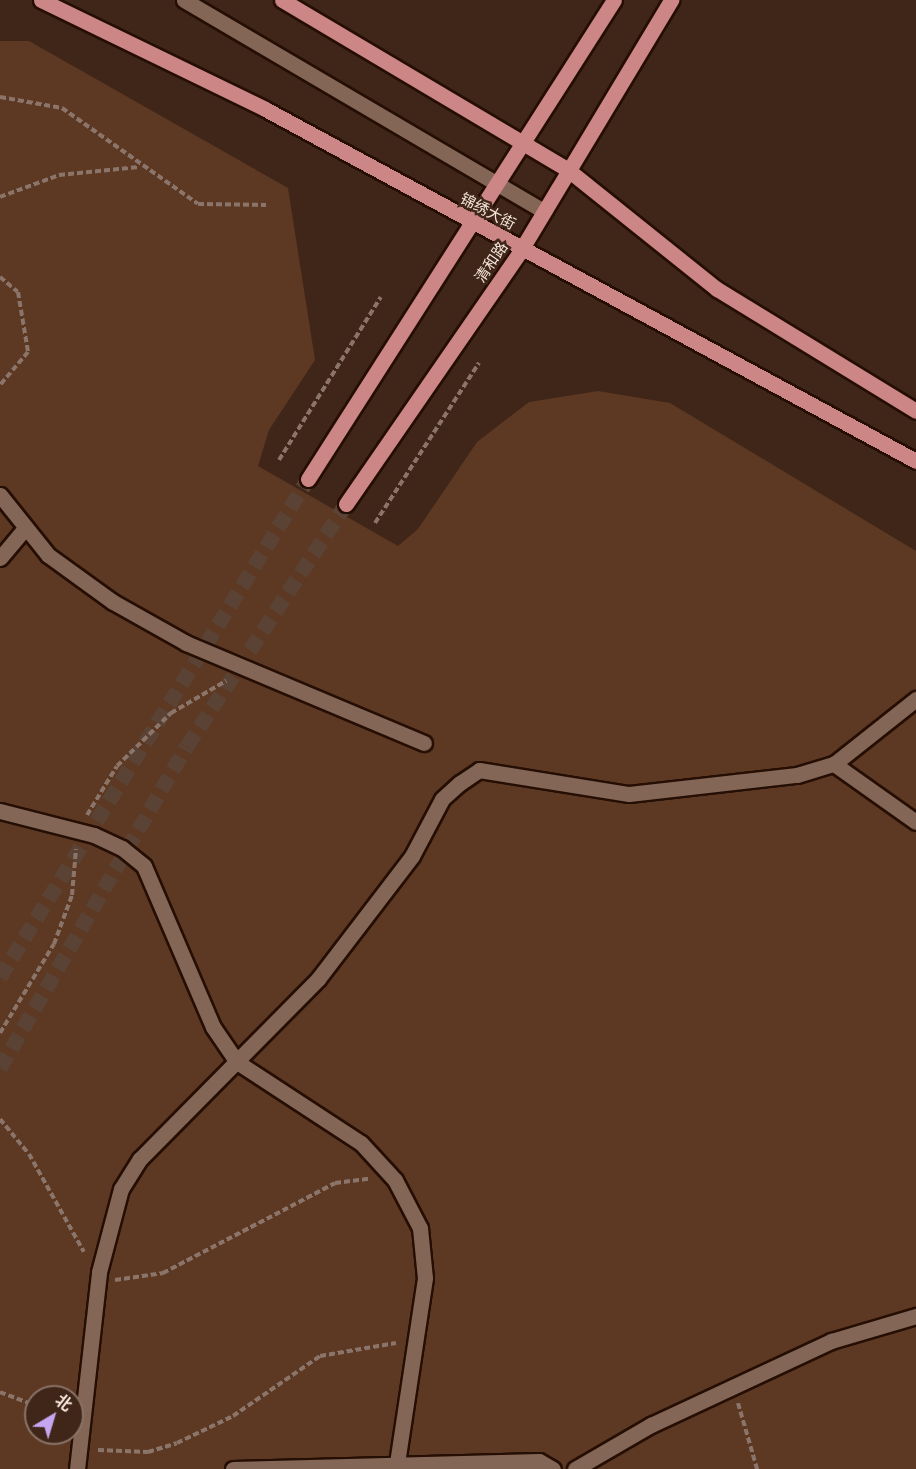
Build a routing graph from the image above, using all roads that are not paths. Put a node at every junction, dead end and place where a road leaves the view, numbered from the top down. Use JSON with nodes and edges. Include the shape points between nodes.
{"nodes":[{"id":1,"x":41,"y":0,"type":"edge"},
{"id":2,"x":184,"y":0,"type":"edge"},
{"id":3,"x":282,"y":0,"type":"edge"},
{"id":4,"x":614,"y":0,"type":"edge"},
{"id":5,"x":671,"y":0,"type":"edge"},
{"id":6,"x":524,"y":143,"type":"junction"},
{"id":7,"x":567,"y":169,"type":"junction"},
{"id":8,"x":498,"y":186,"type":"junction"},
{"id":9,"x":543,"y":211,"type":"junction"},
{"id":10,"x":475,"y":225,"type":"junction"},
{"id":11,"x":521,"y":250,"type":"junction"},
{"id":12,"x":916,"y":411,"type":"edge"},
{"id":13,"x":916,"y":461,"type":"edge"},
{"id":14,"x":308,"y":479,"type":"tunnel mouth"},
{"id":15,"x":0,"y":495,"type":"edge"},
{"id":16,"x":346,"y":504,"type":"tunnel mouth"},
{"id":17,"x":24,"y":529,"type":"junction"},
{"id":18,"x":0,"y":558,"type":"edge"},
{"id":19,"x":916,"y":699,"type":"edge"},
{"id":20,"x":424,"y":743,"type":"dead end"},
{"id":21,"x":834,"y":764,"type":"junction"},
{"id":22,"x":0,"y":811,"type":"edge"},
{"id":23,"x":916,"y":822,"type":"edge"},
{"id":24,"x":237,"y":1062,"type":"junction"},
{"id":25,"x":916,"y":1316,"type":"edge"},
{"id":26,"x":397,"y":1463,"type":"junction"},
{"id":27,"x":78,"y":1469,"type":"edge"},
{"id":28,"x":233,"y":1469,"type":"edge"},
{"id":29,"x":553,"y":1469,"type":"edge"},
{"id":30,"x":575,"y":1469,"type":"edge"}],
"edges":[{"from":1,"to":10,"type":"main road","name":"锦绣大街","via":[[265,109]]},
{"from":2,"to":8,"type":"lane"},
{"from":3,"to":6,"type":"main road"},
{"from":4,"to":6,"type":"main road"},
{"from":5,"to":7,"type":"main road","name":"清和路"},
{"from":6,"to":7,"type":"main road"},
{"from":6,"to":8,"type":"main road"},
{"from":7,"to":9,"type":"main road","name":"清和路"},
{"from":7,"to":12,"type":"main road","via":[[717,289]]},
{"from":8,"to":9,"type":"lane"},
{"from":8,"to":10,"type":"main road"},
{"from":9,"to":11,"type":"main road","name":"清和路"},
{"from":10,"to":11,"type":"main road","name":"锦绣大街"},
{"from":10,"to":14,"type":"main road"},
{"from":11,"to":13,"type":"main road","name":"锦绣大街"},
{"from":11,"to":16,"type":"main road","name":"清和路"},
{"from":15,"to":17,"type":"lane"},
{"from":17,"to":18,"type":"lane"},
{"from":17,"to":20,"type":"lane","via":[[48,555],[113,602],[186,642]]},
{"from":19,"to":21,"type":"lane"},
{"from":21,"to":23,"type":"lane"},
{"from":21,"to":24,"type":"lane","via":[[797,775],[629,794],[479,770],[442,799],[412,856],[318,979]]},
{"from":22,"to":24,"type":"lane","via":[[94,835],[122,848],[144,867],[213,1027]]},
{"from":24,"to":26,"type":"lane","via":[[361,1143],[390,1173],[420,1228],[425,1278]]},
{"from":24,"to":27,"type":"lane","via":[[134,1169],[108,1227],[99,1272]]},
{"from":25,"to":30,"type":"lane","via":[[831,1341],[733,1386]]},
{"from":26,"to":28,"type":"lane"},
{"from":26,"to":29,"type":"lane","via":[[539,1461]]}]}
